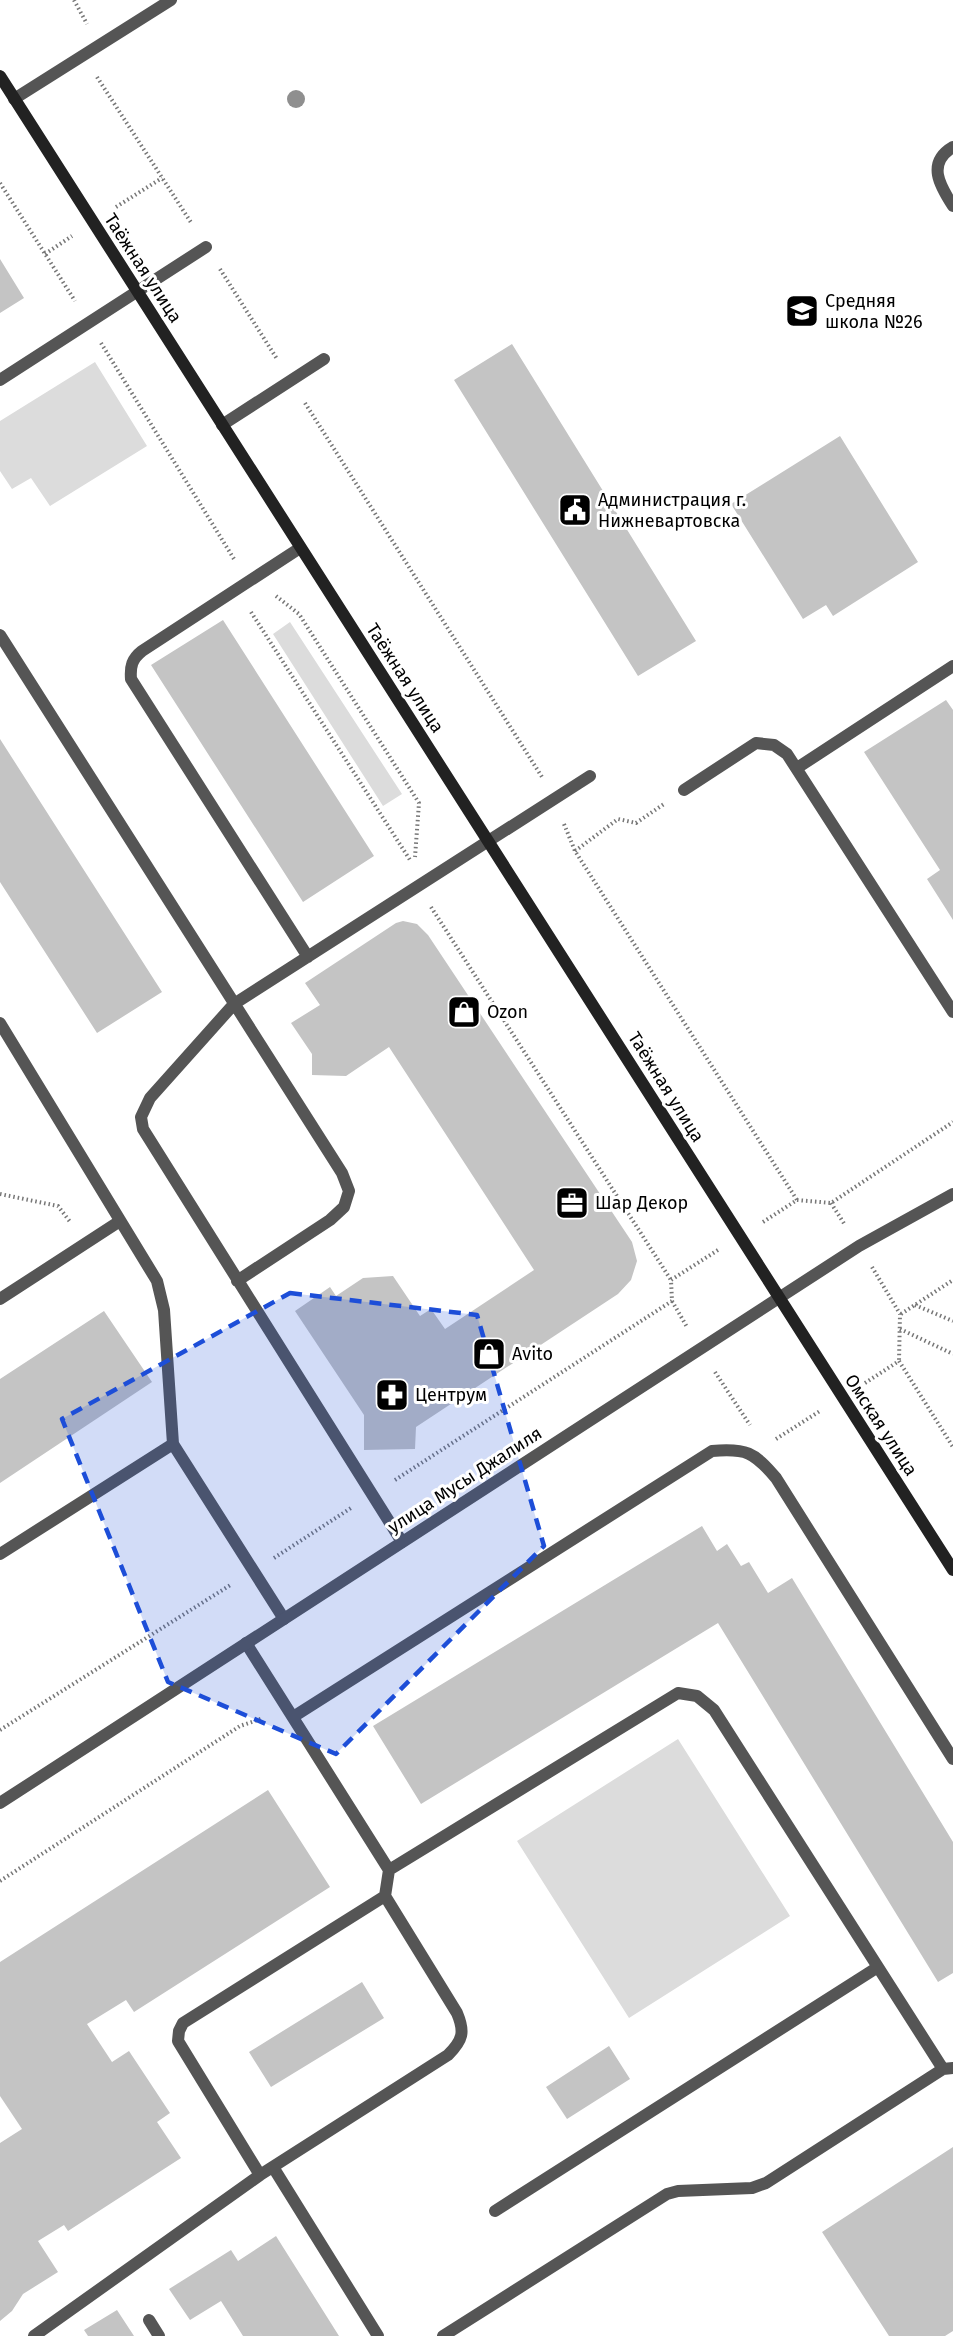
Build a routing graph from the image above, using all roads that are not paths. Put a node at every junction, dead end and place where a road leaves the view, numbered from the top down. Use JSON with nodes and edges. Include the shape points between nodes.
{"nodes":[{"id":1,"x":171,"y":0,"type":"edge"},
{"id":2,"x":0,"y":76,"type":"edge"},
{"id":3,"x":14,"y":99,"type":"junction"},
{"id":4,"x":953,"y":147,"type":"edge"},
{"id":5,"x":953,"y":206,"type":"edge"},
{"id":6,"x":207,"y":247,"type":"road end"},
{"id":7,"x":138,"y":292,"type":"junction"},
{"id":8,"x":324,"y":359,"type":"dead end"},
{"id":9,"x":0,"y":380,"type":"edge"},
{"id":10,"x":222,"y":425,"type":"junction"},
{"id":11,"x":300,"y":548,"type":"junction"},
{"id":12,"x":0,"y":635,"type":"edge"},
{"id":13,"x":953,"y":666,"type":"edge"},
{"id":14,"x":797,"y":768,"type":"junction"},
{"id":15,"x":590,"y":776,"type":"dead end"},
{"id":16,"x":684,"y":790,"type":"road end"},
{"id":17,"x":488,"y":842,"type":"junction"},
{"id":18,"x":308,"y":957,"type":"junction"},
{"id":19,"x":234,"y":1004,"type":"junction"},
{"id":20,"x":953,"y":1011,"type":"edge"},
{"id":21,"x":0,"y":1023,"type":"edge"},
{"id":22,"x":953,"y":1194,"type":"edge"},
{"id":23,"x":120,"y":1221,"type":"junction"},
{"id":24,"x":237,"y":1281,"type":"junction"},
{"id":25,"x":779,"y":1298,"type":"junction"},
{"id":26,"x":0,"y":1299,"type":"edge"},
{"id":27,"x":173,"y":1444,"type":"junction"},
{"id":28,"x":402,"y":1542,"type":"junction"},
{"id":29,"x":0,"y":1554,"type":"edge"},
{"id":30,"x":953,"y":1570,"type":"edge"},
{"id":31,"x":284,"y":1619,"type":"junction"},
{"id":32,"x":246,"y":1643,"type":"junction"},
{"id":33,"x":293,"y":1718,"type":"junction"},
{"id":34,"x":953,"y":1759,"type":"edge"},
{"id":35,"x":0,"y":1803,"type":"edge"},
{"id":36,"x":389,"y":1870,"type":"junction"},
{"id":37,"x":385,"y":1896,"type":"junction"},
{"id":38,"x":878,"y":1967,"type":"junction"},
{"id":39,"x":948,"y":2068,"type":"edge"},
{"id":40,"x":273,"y":2167,"type":"junction"},
{"id":41,"x":260,"y":2175,"type":"junction"},
{"id":42,"x":495,"y":2211,"type":"dead end"},
{"id":43,"x":148,"y":2320,"type":"dead end"},
{"id":44,"x":34,"y":2336,"type":"edge"},
{"id":45,"x":159,"y":2336,"type":"edge"},
{"id":46,"x":378,"y":2336,"type":"edge"},
{"id":47,"x":443,"y":2336,"type":"edge"}],
"edges":[{"from":1,"to":3,"type":"street"},
{"from":2,"to":3,"type":"main road","name":"Таёжная улица"},
{"from":3,"to":7,"type":"main road","name":"Таёжная улица"},
{"from":4,"to":5,"type":"street","via":[[939,161],[937,174]]},
{"from":6,"to":7,"type":"street"},
{"from":7,"to":9,"type":"street"},
{"from":7,"to":10,"type":"main road","name":"Таёжная улица"},
{"from":8,"to":10,"type":"street"},
{"from":10,"to":11,"type":"main road","name":"Таёжная улица"},
{"from":11,"to":17,"type":"main road","name":"Таёжная улица"},
{"from":11,"to":18,"type":"street","via":[[142,651],[133,658],[130,669],[131,679]]},
{"from":12,"to":19,"type":"street"},
{"from":13,"to":14,"type":"street"},
{"from":14,"to":16,"type":"street","via":[[774,745],[756,743]]},
{"from":14,"to":20,"type":"street"},
{"from":15,"to":17,"type":"street"},
{"from":17,"to":18,"type":"street"},
{"from":17,"to":25,"type":"main road","name":"Таёжная улица"},
{"from":18,"to":19,"type":"street"},
{"from":19,"to":24,"type":"street","via":[[150,1098],[141,1117],[143,1129]]},
{"from":19,"to":24,"type":"street","via":[[342,1173],[349,1191],[344,1208],[330,1220]]},
{"from":21,"to":23,"type":"street"},
{"from":22,"to":25,"type":"street","name":"улица Мусы Джалиля","via":[[859,1246]]},
{"from":23,"to":26,"type":"street"},
{"from":23,"to":27,"type":"street","via":[[157,1281],[164,1310]]},
{"from":24,"to":28,"type":"street"},
{"from":25,"to":28,"type":"street","name":"улица Мусы Джалиля"},
{"from":25,"to":30,"type":"main road","name":"Омская улица"},
{"from":27,"to":29,"type":"street"},
{"from":27,"to":31,"type":"street"},
{"from":28,"to":31,"type":"street","name":"улица Мусы Джалиля"},
{"from":31,"to":32,"type":"street","name":"улица Мусы Джалиля"},
{"from":32,"to":33,"type":"street"},
{"from":32,"to":35,"type":"street","name":"улица Мусы Джалиля"},
{"from":33,"to":34,"type":"street","via":[[712,1451],[736,1449],[760,1458],[776,1478]]},
{"from":33,"to":36,"type":"street"},
{"from":36,"to":37,"type":"street"},
{"from":36,"to":38,"type":"street","via":[[678,1694],[697,1696],[714,1710]]},
{"from":37,"to":40,"type":"street","via":[[457,2013],[463,2026],[459,2043],[448,2055]]},
{"from":37,"to":41,"type":"street","via":[[183,2023],[179,2031],[178,2041]]},
{"from":38,"to":39,"type":"street"},
{"from":38,"to":42,"type":"street"},
{"from":39,"to":47,"type":"street","via":[[766,2183],[752,2188],[667,2194]]},
{"from":40,"to":41,"type":"street"},
{"from":40,"to":46,"type":"street"},
{"from":41,"to":44,"type":"street"},
{"from":43,"to":45,"type":"street"}]}
